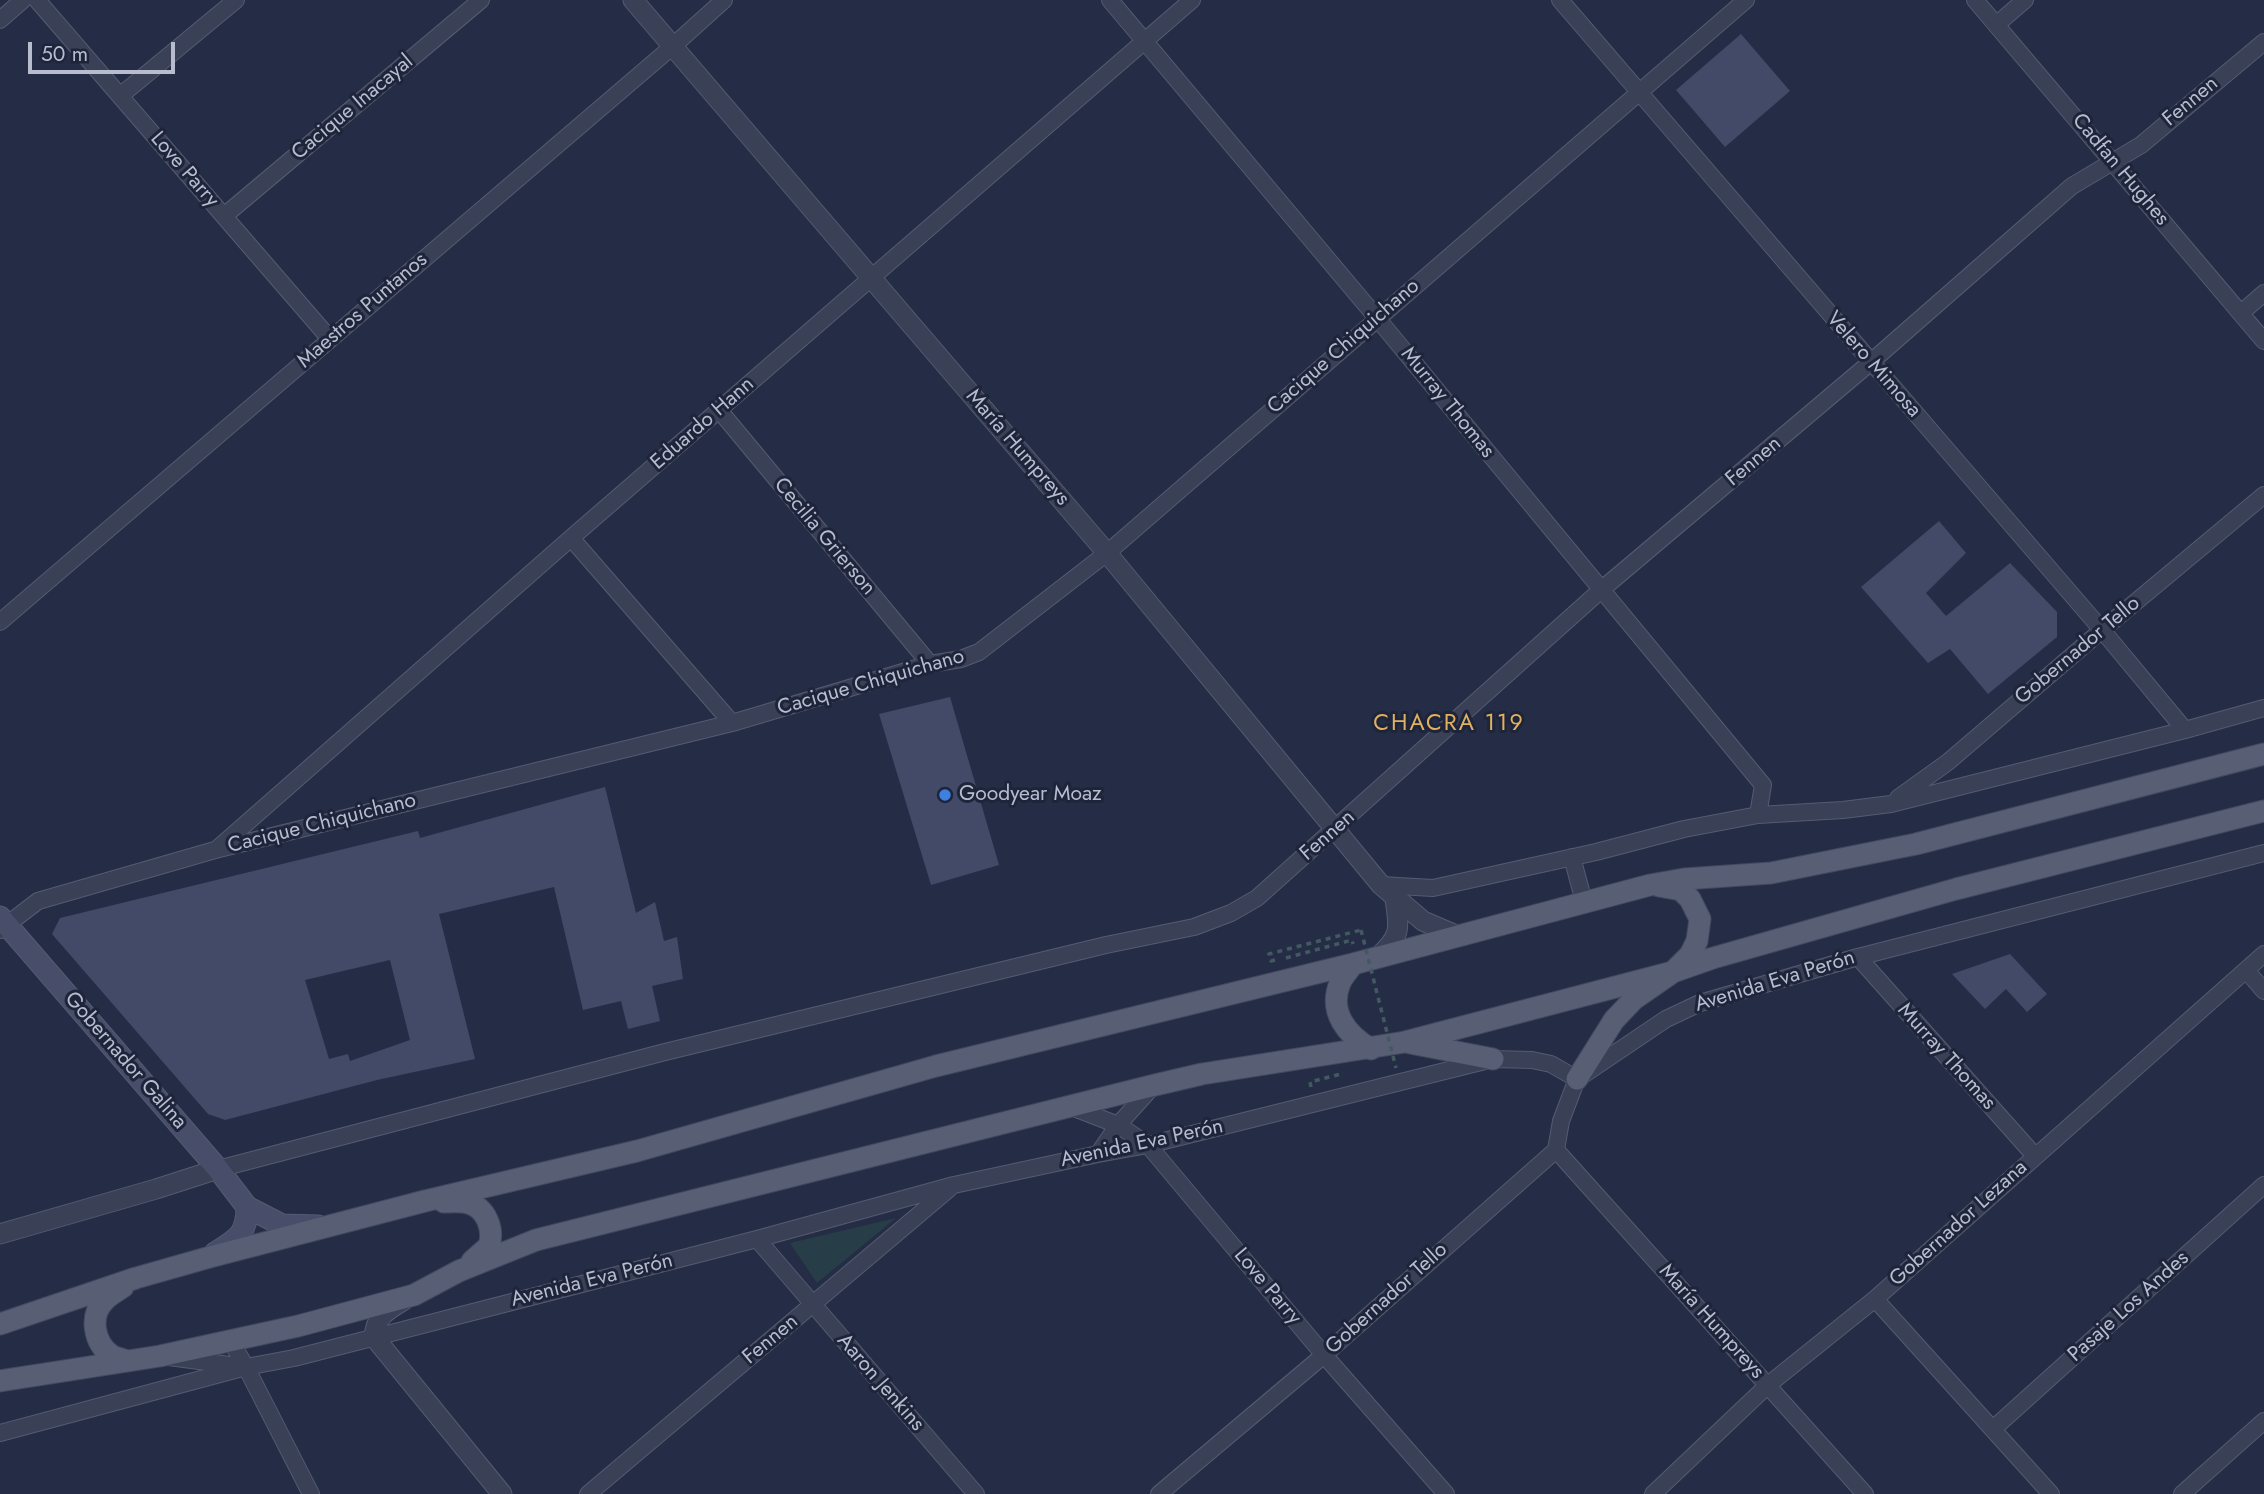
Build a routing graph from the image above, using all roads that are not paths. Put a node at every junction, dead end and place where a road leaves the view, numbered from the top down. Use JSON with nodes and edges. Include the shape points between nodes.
{"nodes":[{"id":1,"x":23,"y":0,"type":"edge"},
{"id":2,"x":37,"y":0,"type":"edge"},
{"id":3,"x":236,"y":0,"type":"edge"},
{"id":4,"x":481,"y":0,"type":"edge"},
{"id":5,"x":633,"y":0,"type":"edge"},
{"id":6,"x":724,"y":0,"type":"edge"},
{"id":7,"x":1110,"y":0,"type":"edge"},
{"id":8,"x":1192,"y":0,"type":"edge"},
{"id":9,"x":1560,"y":0,"type":"edge"},
{"id":10,"x":1746,"y":0,"type":"edge"},
{"id":11,"x":1975,"y":0,"type":"edge"},
{"id":12,"x":2025,"y":0,"type":"edge"},
{"id":13,"x":0,"y":20,"type":"edge"},
{"id":14,"x":1996,"y":25,"type":"junction"},
{"id":15,"x":1143,"y":42,"type":"junction"},
{"id":16,"x":2264,"y":42,"type":"edge"},
{"id":17,"x":673,"y":46,"type":"junction"},
{"id":18,"x":1638,"y":91,"type":"junction"},
{"id":19,"x":120,"y":96,"type":"junction"},
{"id":20,"x":2113,"y":162,"type":"junction"},
{"id":21,"x":224,"y":216,"type":"junction"},
{"id":22,"x":872,"y":278,"type":"junction"},
{"id":23,"x":2264,"y":293,"type":"edge"},
{"id":24,"x":2241,"y":313,"type":"junction"},
{"id":25,"x":1377,"y":318,"type":"junction"},
{"id":26,"x":330,"y":339,"type":"junction"},
{"id":27,"x":2264,"y":341,"type":"edge"},
{"id":28,"x":1871,"y":362,"type":"junction"},
{"id":29,"x":719,"y":410,"type":"junction"},
{"id":30,"x":2264,"y":495,"type":"edge"},
{"id":31,"x":571,"y":538,"type":"junction"},
{"id":32,"x":1107,"y":553,"type":"junction"},
{"id":33,"x":1601,"y":590,"type":"junction"},
{"id":34,"x":0,"y":622,"type":"edge"},
{"id":35,"x":2102,"y":630,"type":"junction"},
{"id":36,"x":930,"y":664,"type":"junction"},
{"id":37,"x":2264,"y":708,"type":"edge"},
{"id":38,"x":732,"y":723,"type":"junction"},
{"id":39,"x":2185,"y":730,"type":"junction"},
{"id":40,"x":2264,"y":754,"type":"edge"},
{"id":41,"x":1891,"y":804,"type":"junction"},
{"id":42,"x":2264,"y":811,"type":"edge"},
{"id":43,"x":1758,"y":815,"type":"junction"},
{"id":44,"x":1336,"y":830,"type":"junction"},
{"id":45,"x":215,"y":850,"type":"junction"},
{"id":46,"x":1572,"y":857,"type":"junction"},
{"id":47,"x":2262,"y":859,"type":"edge"},
{"id":48,"x":1650,"y":885,"type":"junction"},
{"id":49,"x":1388,"y":892,"type":"junction"},
{"id":50,"x":1584,"y":902,"type":"junction"},
{"id":51,"x":2,"y":924,"type":"edge"},
{"id":52,"x":1458,"y":936,"type":"junction"},
{"id":53,"x":2264,"y":954,"type":"edge"},
{"id":54,"x":1379,"y":956,"type":"junction"},
{"id":55,"x":1858,"y":957,"type":"junction"},
{"id":56,"x":1353,"y":964,"type":"junction"},
{"id":57,"x":2246,"y":970,"type":"junction"},
{"id":58,"x":1672,"y":972,"type":"junction"},
{"id":59,"x":2264,"y":991,"type":"edge"},
{"id":60,"x":1405,"y":1042,"type":"junction"},
{"id":61,"x":1371,"y":1049,"type":"junction"},
{"id":62,"x":1493,"y":1059,"type":"junction"},
{"id":63,"x":1577,"y":1079,"type":"junction"},
{"id":64,"x":1155,"y":1084,"type":"junction"},
{"id":65,"x":1069,"y":1106,"type":"junction"},
{"id":66,"x":1118,"y":1125,"type":"junction"},
{"id":67,"x":1148,"y":1145,"type":"junction"},
{"id":68,"x":1556,"y":1150,"type":"junction"},
{"id":69,"x":1098,"y":1154,"type":"junction"},
{"id":70,"x":2035,"y":1156,"type":"junction"},
{"id":71,"x":218,"y":1169,"type":"junction"},
{"id":72,"x":954,"y":1185,"type":"junction"},
{"id":73,"x":2264,"y":1185,"type":"edge"},
{"id":74,"x":425,"y":1201,"type":"junction"},
{"id":75,"x":247,"y":1207,"type":"junction"},
{"id":76,"x":333,"y":1226,"type":"junction"},
{"id":77,"x":0,"y":1234,"type":"edge"},
{"id":78,"x":757,"y":1239,"type":"junction"},
{"id":79,"x":210,"y":1257,"type":"junction"},
{"id":80,"x":459,"y":1271,"type":"junction"},
{"id":81,"x":136,"y":1278,"type":"junction"},
{"id":82,"x":414,"y":1295,"type":"junction"},
{"id":83,"x":1875,"y":1298,"type":"junction"},
{"id":84,"x":813,"y":1304,"type":"junction"},
{"id":85,"x":0,"y":1324,"type":"edge"},
{"id":86,"x":374,"y":1337,"type":"junction"},
{"id":87,"x":230,"y":1340,"type":"junction"},
{"id":88,"x":1324,"y":1355,"type":"junction"},
{"id":89,"x":160,"y":1356,"type":"junction"},
{"id":90,"x":127,"y":1360,"type":"junction"},
{"id":91,"x":246,"y":1367,"type":"junction"},
{"id":92,"x":0,"y":1381,"type":"edge"},
{"id":93,"x":1768,"y":1385,"type":"junction"},
{"id":94,"x":2264,"y":1421,"type":"edge"},
{"id":95,"x":1993,"y":1429,"type":"junction"},
{"id":96,"x":0,"y":1433,"type":"edge"},
{"id":97,"x":311,"y":1494,"type":"edge"},
{"id":98,"x":502,"y":1494,"type":"edge"},
{"id":99,"x":588,"y":1494,"type":"edge"},
{"id":100,"x":976,"y":1494,"type":"edge"},
{"id":101,"x":1159,"y":1494,"type":"edge"},
{"id":102,"x":1446,"y":1494,"type":"edge"},
{"id":103,"x":1653,"y":1494,"type":"edge"},
{"id":104,"x":1865,"y":1494,"type":"edge"},
{"id":105,"x":2051,"y":1494,"type":"edge"},
{"id":106,"x":2182,"y":1494,"type":"edge"}],
"edges":[{"from":1,"to":13,"type":"street"},
{"from":2,"to":19,"type":"street","name":"Love Parry"},
{"from":3,"to":19,"type":"street"},
{"from":4,"to":21,"type":"street","name":"Cacique Inacayal"},
{"from":5,"to":17,"type":"street","name":"María Humpreys"},
{"from":6,"to":17,"type":"street","name":"Maestros Puntanos"},
{"from":7,"to":15,"type":"street","name":"Murray Thomas"},
{"from":8,"to":15,"type":"street","name":"Eduardo Hann"},
{"from":9,"to":18,"type":"street","name":"Velero Mimosa"},
{"from":10,"to":18,"type":"street","name":"Cacique Chiquichano"},
{"from":11,"to":14,"type":"street","name":"Cadfan Hughes"},
{"from":12,"to":14,"type":"street"},
{"from":14,"to":20,"type":"street","name":"Cadfan Hughes"},
{"from":15,"to":22,"type":"street","name":"Eduardo Hann"},
{"from":15,"to":25,"type":"street","name":"Murray Thomas"},
{"from":16,"to":20,"type":"street","name":"Fennen","via":[[2141,145]]},
{"from":17,"to":22,"type":"street","name":"María Humpreys"},
{"from":17,"to":26,"type":"street","name":"Maestros Puntanos"},
{"from":18,"to":25,"type":"street","name":"Cacique Chiquichano"},
{"from":18,"to":28,"type":"street","name":"Velero Mimosa"},
{"from":19,"to":21,"type":"street","name":"Love Parry"},
{"from":20,"to":24,"type":"street","name":"Cadfan Hughes"},
{"from":20,"to":28,"type":"street","name":"Fennen","via":[[2073,186]]},
{"from":21,"to":26,"type":"street","name":"Love Parry"},
{"from":22,"to":29,"type":"street","name":"Eduardo Hann"},
{"from":22,"to":32,"type":"street","name":"María Humpreys"},
{"from":23,"to":24,"type":"street"},
{"from":24,"to":27,"type":"street","name":"Cadfan Hughes"},
{"from":25,"to":32,"type":"street","name":"Cacique Chiquichano"},
{"from":25,"to":33,"type":"street","name":"Murray Thomas"},
{"from":26,"to":34,"type":"street","name":"Maestros Puntanos"},
{"from":28,"to":33,"type":"street","name":"Fennen"},
{"from":28,"to":35,"type":"street","name":"Velero Mimosa"},
{"from":29,"to":31,"type":"street","name":"Eduardo Hann"},
{"from":29,"to":36,"type":"street","name":"Cecilia Grierson"},
{"from":30,"to":35,"type":"street","name":"Gobernador Tello"},
{"from":31,"to":38,"type":"street"},
{"from":31,"to":45,"type":"street","name":"Eduardo Hann"},
{"from":32,"to":36,"type":"street","name":"Cacique Chiquichano","via":[[979,652]]},
{"from":32,"to":44,"type":"street","name":"María Humpreys"},
{"from":33,"to":43,"type":"street","name":"Murray Thomas","via":[[1763,785]]},
{"from":33,"to":44,"type":"street","name":"Fennen"},
{"from":35,"to":39,"type":"street","name":"Velero Mimosa"},
{"from":35,"to":41,"type":"street","name":"Gobernador Tello","via":[[1948,762]]},
{"from":36,"to":38,"type":"street","name":"Cacique Chiquichano"},
{"from":37,"to":39,"type":"street"},
{"from":38,"to":45,"type":"street","name":"Cacique Chiquichano"},
{"from":39,"to":41,"type":"street"},
{"from":40,"to":48,"type":"main road","via":[[1916,844],[1771,873]]},
{"from":41,"to":43,"type":"street"},
{"from":42,"to":58,"type":"main road","name":"Avenida Eva Perón","via":[[1956,889]]},
{"from":43,"to":46,"type":"street"},
{"from":44,"to":49,"type":"street","name":"María Humpreys"},
{"from":44,"to":71,"type":"street","name":"Fennen","via":[[1257,898],[1231,914],[1194,927],[664,1052]]},
{"from":45,"to":51,"type":"street","name":"Cacique Chiquichano","via":[[38,901]]},
{"from":46,"to":49,"type":"street","via":[[1433,888]]},
{"from":46,"to":50,"type":"street"},
{"from":47,"to":55,"type":"street","name":"Avenida Eva Perón"},
{"from":48,"to":50,"type":"main road"},
{"from":48,"to":58,"type":"main road","via":[[1681,891],[1700,919],[1694,948]]},
{"from":49,"to":52,"type":"street","name":"María Humpreys","via":[[1423,921]]},
{"from":49,"to":54,"type":"street","via":[[1399,930]]},
{"from":50,"to":52,"type":"main road"},
{"from":51,"to":71,"type":"main road","name":"Gobernador Galina"},
{"from":52,"to":54,"type":"main road"},
{"from":53,"to":57,"type":"street","name":"Gobernador Lezana"},
{"from":54,"to":56,"type":"main road"},
{"from":55,"to":63,"type":"street","name":"Avenida Eva Perón","via":[[1700,1003],[1666,1019]]},
{"from":55,"to":70,"type":"street","name":"Murray Thomas"},
{"from":56,"to":61,"type":"main road","via":[[1340,983],[1341,1023],[1353,1039]]},
{"from":56,"to":74,"type":"main road","via":[[936,1066],[637,1152]]},
{"from":57,"to":59,"type":"street"},
{"from":57,"to":70,"type":"street","name":"Gobernador Lezana"},
{"from":58,"to":60,"type":"main road","name":"Avenida Eva Perón"},
{"from":58,"to":63,"type":"main road","via":[[1633,999],[1614,1020]]},
{"from":60,"to":61,"type":"main road","name":"Avenida Eva Perón"},
{"from":60,"to":62,"type":"main road"},
{"from":61,"to":64,"type":"main road","name":"Avenida Eva Perón"},
{"from":62,"to":63,"type":"street","name":"Avenida Eva Perón","via":[[1532,1060]]},
{"from":62,"to":67,"type":"street","name":"Avenida Eva Perón"},
{"from":63,"to":68,"type":"street"},
{"from":64,"to":65,"type":"main road","name":"Avenida Eva Perón"},
{"from":64,"to":66,"type":"street"},
{"from":65,"to":66,"type":"street","name":"Love Parry"},
{"from":65,"to":80,"type":"main road","name":"Avenida Eva Perón","via":[[536,1240]]},
{"from":66,"to":67,"type":"street","name":"Love Parry"},
{"from":66,"to":69,"type":"street"},
{"from":67,"to":69,"type":"street","name":"Avenida Eva Perón"},
{"from":67,"to":88,"type":"street","name":"Love Parry"},
{"from":68,"to":88,"type":"street","name":"Gobernador Tello"},
{"from":68,"to":93,"type":"street","name":"María Humpreys"},
{"from":69,"to":72,"type":"street","name":"Avenida Eva Perón"},
{"from":70,"to":83,"type":"street","name":"Gobernador Lezana"},
{"from":71,"to":75,"type":"main road","name":"Gobernador Galina"},
{"from":71,"to":77,"type":"street"},
{"from":72,"to":78,"type":"street","name":"Avenida Eva Perón"},
{"from":72,"to":84,"type":"street","name":"Fennen"},
{"from":73,"to":95,"type":"street","name":"Pasaje Los Andes"},
{"from":74,"to":76,"type":"main road"},
{"from":74,"to":80,"type":"main road","via":[[470,1204],[490,1225],[489,1247]]},
{"from":75,"to":76,"type":"main road","via":[[282,1224]]},
{"from":75,"to":79,"type":"main road","via":[[247,1223],[238,1238]]},
{"from":76,"to":79,"type":"main road"},
{"from":78,"to":84,"type":"street","name":"Aaron Jenkins"},
{"from":78,"to":86,"type":"street","name":"Avenida Eva Perón"},
{"from":79,"to":81,"type":"main road"},
{"from":80,"to":82,"type":"main road","name":"Avenida Eva Perón"},
{"from":81,"to":85,"type":"main road"},
{"from":81,"to":90,"type":"main road","via":[[103,1302],[96,1316],[101,1346]]},
{"from":82,"to":86,"type":"street","via":[[375,1323]]},
{"from":82,"to":87,"type":"main road","name":"Avenida Eva Perón"},
{"from":83,"to":93,"type":"street","name":"Gobernador Lezana"},
{"from":83,"to":95,"type":"street"},
{"from":84,"to":99,"type":"street","name":"Fennen"},
{"from":84,"to":100,"type":"street","name":"Aaron Jenkins"},
{"from":86,"to":91,"type":"street","name":"Avenida Eva Perón"},
{"from":86,"to":98,"type":"street"},
{"from":87,"to":89,"type":"main road","name":"Avenida Eva Perón"},
{"from":87,"to":91,"type":"street"},
{"from":88,"to":101,"type":"street","name":"Gobernador Tello"},
{"from":88,"to":102,"type":"street","name":"Love Parry"},
{"from":89,"to":90,"type":"main road","name":"Avenida Eva Perón"},
{"from":89,"to":91,"type":"street"},
{"from":90,"to":92,"type":"main road","name":"Avenida Eva Perón"},
{"from":91,"to":96,"type":"street","name":"Avenida Eva Perón"},
{"from":91,"to":97,"type":"street"},
{"from":93,"to":103,"type":"street","name":"Gobernador Lezana"},
{"from":93,"to":104,"type":"street","name":"María Humpreys"},
{"from":94,"to":106,"type":"street"},
{"from":95,"to":105,"type":"street"}]}
